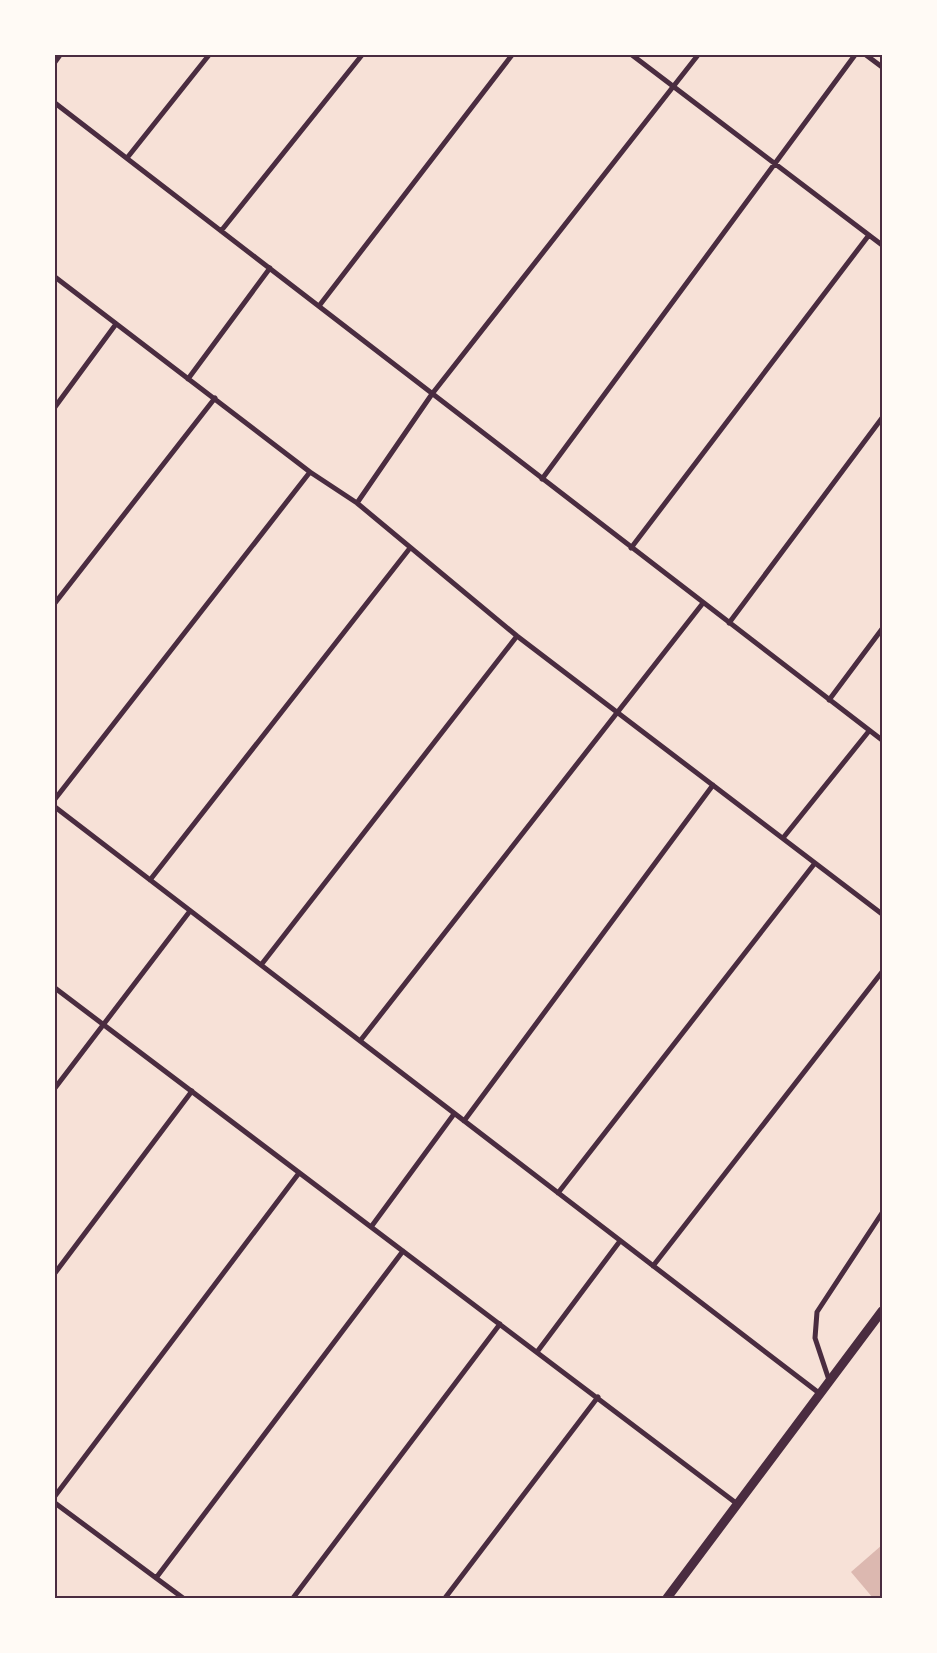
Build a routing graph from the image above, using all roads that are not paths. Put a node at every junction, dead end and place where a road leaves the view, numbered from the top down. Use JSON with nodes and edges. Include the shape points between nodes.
{"nodes":[{"id":1,"x":60,"y":55,"type":"edge"},
{"id":2,"x":209,"y":55,"type":"edge"},
{"id":3,"x":362,"y":55,"type":"edge"},
{"id":4,"x":512,"y":55,"type":"edge"},
{"id":5,"x":632,"y":55,"type":"edge"},
{"id":6,"x":698,"y":55,"type":"edge"},
{"id":7,"x":855,"y":55,"type":"edge"},
{"id":8,"x":866,"y":55,"type":"edge"},
{"id":9,"x":55,"y":62,"type":"edge"},
{"id":10,"x":882,"y":67,"type":"edge"},
{"id":11,"x":674,"y":86,"type":"junction"},
{"id":12,"x":55,"y":103,"type":"edge"},
{"id":13,"x":127,"y":158,"type":"junction"},
{"id":14,"x":775,"y":164,"type":"junction"},
{"id":15,"x":221,"y":231,"type":"junction"},
{"id":16,"x":869,"y":235,"type":"junction"},
{"id":17,"x":882,"y":245,"type":"edge"},
{"id":18,"x":270,"y":268,"type":"junction"},
{"id":19,"x":55,"y":277,"type":"edge"},
{"id":20,"x":319,"y":306,"type":"junction"},
{"id":21,"x":116,"y":324,"type":"junction"},
{"id":22,"x":188,"y":379,"type":"junction"},
{"id":23,"x":432,"y":394,"type":"junction"},
{"id":24,"x":214,"y":398,"type":"junction"},
{"id":25,"x":55,"y":407,"type":"edge"},
{"id":26,"x":882,"y":418,"type":"edge"},
{"id":27,"x":310,"y":472,"type":"junction"},
{"id":28,"x":542,"y":479,"type":"junction"},
{"id":29,"x":357,"y":503,"type":"junction"},
{"id":30,"x":410,"y":548,"type":"junction"},
{"id":31,"x":632,"y":548,"type":"junction"},
{"id":32,"x":55,"y":602,"type":"edge"},
{"id":33,"x":703,"y":602,"type":"junction"},
{"id":34,"x":729,"y":623,"type":"junction"},
{"id":35,"x":882,"y":630,"type":"edge"},
{"id":36,"x":517,"y":636,"type":"junction"},
{"id":37,"x":829,"y":700,"type":"junction"},
{"id":38,"x":616,"y":711,"type":"junction"},
{"id":39,"x":869,"y":730,"type":"junction"},
{"id":40,"x":882,"y":740,"type":"edge"},
{"id":41,"x":714,"y":785,"type":"junction"},
{"id":42,"x":55,"y":799,"type":"edge"},
{"id":43,"x":55,"y":807,"type":"edge"},
{"id":44,"x":783,"y":838,"type":"junction"},
{"id":45,"x":815,"y":863,"type":"junction"},
{"id":46,"x":150,"y":880,"type":"junction"},
{"id":47,"x":190,"y":911,"type":"junction"},
{"id":48,"x":882,"y":914,"type":"edge"},
{"id":49,"x":261,"y":965,"type":"junction"},
{"id":50,"x":882,"y":972,"type":"edge"},
{"id":51,"x":55,"y":988,"type":"edge"},
{"id":52,"x":102,"y":1024,"type":"junction"},
{"id":53,"x":360,"y":1041,"type":"junction"},
{"id":54,"x":55,"y":1088,"type":"edge"},
{"id":55,"x":192,"y":1091,"type":"junction"},
{"id":56,"x":454,"y":1114,"type":"junction"},
{"id":57,"x":464,"y":1121,"type":"junction"},
{"id":58,"x":299,"y":1173,"type":"junction"},
{"id":59,"x":558,"y":1193,"type":"junction"},
{"id":60,"x":882,"y":1213,"type":"edge"},
{"id":61,"x":371,"y":1227,"type":"junction"},
{"id":62,"x":620,"y":1241,"type":"junction"},
{"id":63,"x":403,"y":1251,"type":"junction"},
{"id":64,"x":653,"y":1266,"type":"junction"},
{"id":65,"x":55,"y":1273,"type":"edge"},
{"id":66,"x":882,"y":1311,"type":"edge"},
{"id":67,"x":500,"y":1324,"type":"junction"},
{"id":68,"x":537,"y":1352,"type":"junction"},
{"id":69,"x":829,"y":1380,"type":"junction"},
{"id":70,"x":819,"y":1393,"type":"junction"},
{"id":71,"x":598,"y":1398,"type":"junction"},
{"id":72,"x":55,"y":1496,"type":"edge"},
{"id":73,"x":55,"y":1503,"type":"edge"},
{"id":74,"x":736,"y":1503,"type":"junction"},
{"id":75,"x":156,"y":1578,"type":"junction"},
{"id":76,"x":183,"y":1598,"type":"edge"},
{"id":77,"x":293,"y":1598,"type":"edge"},
{"id":78,"x":445,"y":1598,"type":"edge"},
{"id":79,"x":667,"y":1598,"type":"edge"}],
"edges":[{"from":1,"to":9,"type":"street"},
{"from":2,"to":13,"type":"street"},
{"from":3,"to":15,"type":"street"},
{"from":4,"to":20,"type":"street"},
{"from":5,"to":11,"type":"street"},
{"from":6,"to":11,"type":"street"},
{"from":7,"to":14,"type":"street"},
{"from":8,"to":10,"type":"street"},
{"from":11,"to":14,"type":"street"},
{"from":11,"to":23,"type":"street"},
{"from":12,"to":13,"type":"street"},
{"from":13,"to":15,"type":"street"},
{"from":14,"to":16,"type":"street"},
{"from":14,"to":28,"type":"street"},
{"from":15,"to":18,"type":"street"},
{"from":16,"to":17,"type":"street"},
{"from":16,"to":31,"type":"street"},
{"from":18,"to":20,"type":"street"},
{"from":18,"to":22,"type":"street"},
{"from":19,"to":21,"type":"street"},
{"from":20,"to":23,"type":"street"},
{"from":21,"to":22,"type":"street"},
{"from":21,"to":25,"type":"street"},
{"from":22,"to":24,"type":"street"},
{"from":23,"to":28,"type":"street"},
{"from":23,"to":29,"type":"street"},
{"from":24,"to":27,"type":"street"},
{"from":24,"to":32,"type":"street"},
{"from":26,"to":34,"type":"street"},
{"from":27,"to":29,"type":"street"},
{"from":27,"to":42,"type":"street"},
{"from":28,"to":31,"type":"street"},
{"from":29,"to":30,"type":"street"},
{"from":30,"to":36,"type":"street"},
{"from":30,"to":46,"type":"street"},
{"from":31,"to":33,"type":"street"},
{"from":33,"to":34,"type":"street"},
{"from":33,"to":38,"type":"street"},
{"from":34,"to":37,"type":"street"},
{"from":35,"to":37,"type":"street"},
{"from":36,"to":38,"type":"street"},
{"from":36,"to":49,"type":"street"},
{"from":37,"to":39,"type":"street"},
{"from":38,"to":41,"type":"street"},
{"from":38,"to":53,"type":"street"},
{"from":39,"to":40,"type":"street"},
{"from":39,"to":44,"type":"street"},
{"from":41,"to":44,"type":"street"},
{"from":41,"to":57,"type":"street"},
{"from":43,"to":46,"type":"street"},
{"from":44,"to":45,"type":"street"},
{"from":45,"to":48,"type":"street"},
{"from":45,"to":59,"type":"street"},
{"from":46,"to":47,"type":"street"},
{"from":47,"to":49,"type":"street"},
{"from":47,"to":52,"type":"street"},
{"from":49,"to":53,"type":"street"},
{"from":50,"to":64,"type":"street"},
{"from":51,"to":52,"type":"street"},
{"from":52,"to":54,"type":"street"},
{"from":52,"to":55,"type":"street"},
{"from":53,"to":56,"type":"street"},
{"from":55,"to":58,"type":"street"},
{"from":55,"to":65,"type":"street"},
{"from":56,"to":57,"type":"street"},
{"from":56,"to":61,"type":"street"},
{"from":57,"to":59,"type":"street"},
{"from":58,"to":61,"type":"street"},
{"from":58,"to":72,"type":"street"},
{"from":59,"to":62,"type":"street"},
{"from":60,"to":69,"type":"street","via":[[817,1312],[815,1338]]},
{"from":61,"to":63,"type":"street"},
{"from":62,"to":64,"type":"street"},
{"from":62,"to":68,"type":"street"},
{"from":63,"to":67,"type":"street"},
{"from":63,"to":75,"type":"street"},
{"from":64,"to":70,"type":"street"},
{"from":66,"to":69,"type":"street"},
{"from":67,"to":68,"type":"street"},
{"from":67,"to":77,"type":"street"},
{"from":68,"to":71,"type":"street"},
{"from":69,"to":70,"type":"street"},
{"from":70,"to":74,"type":"street"},
{"from":71,"to":74,"type":"street"},
{"from":71,"to":78,"type":"street"},
{"from":73,"to":75,"type":"street"},
{"from":74,"to":79,"type":"street"},
{"from":75,"to":76,"type":"street"}]}
